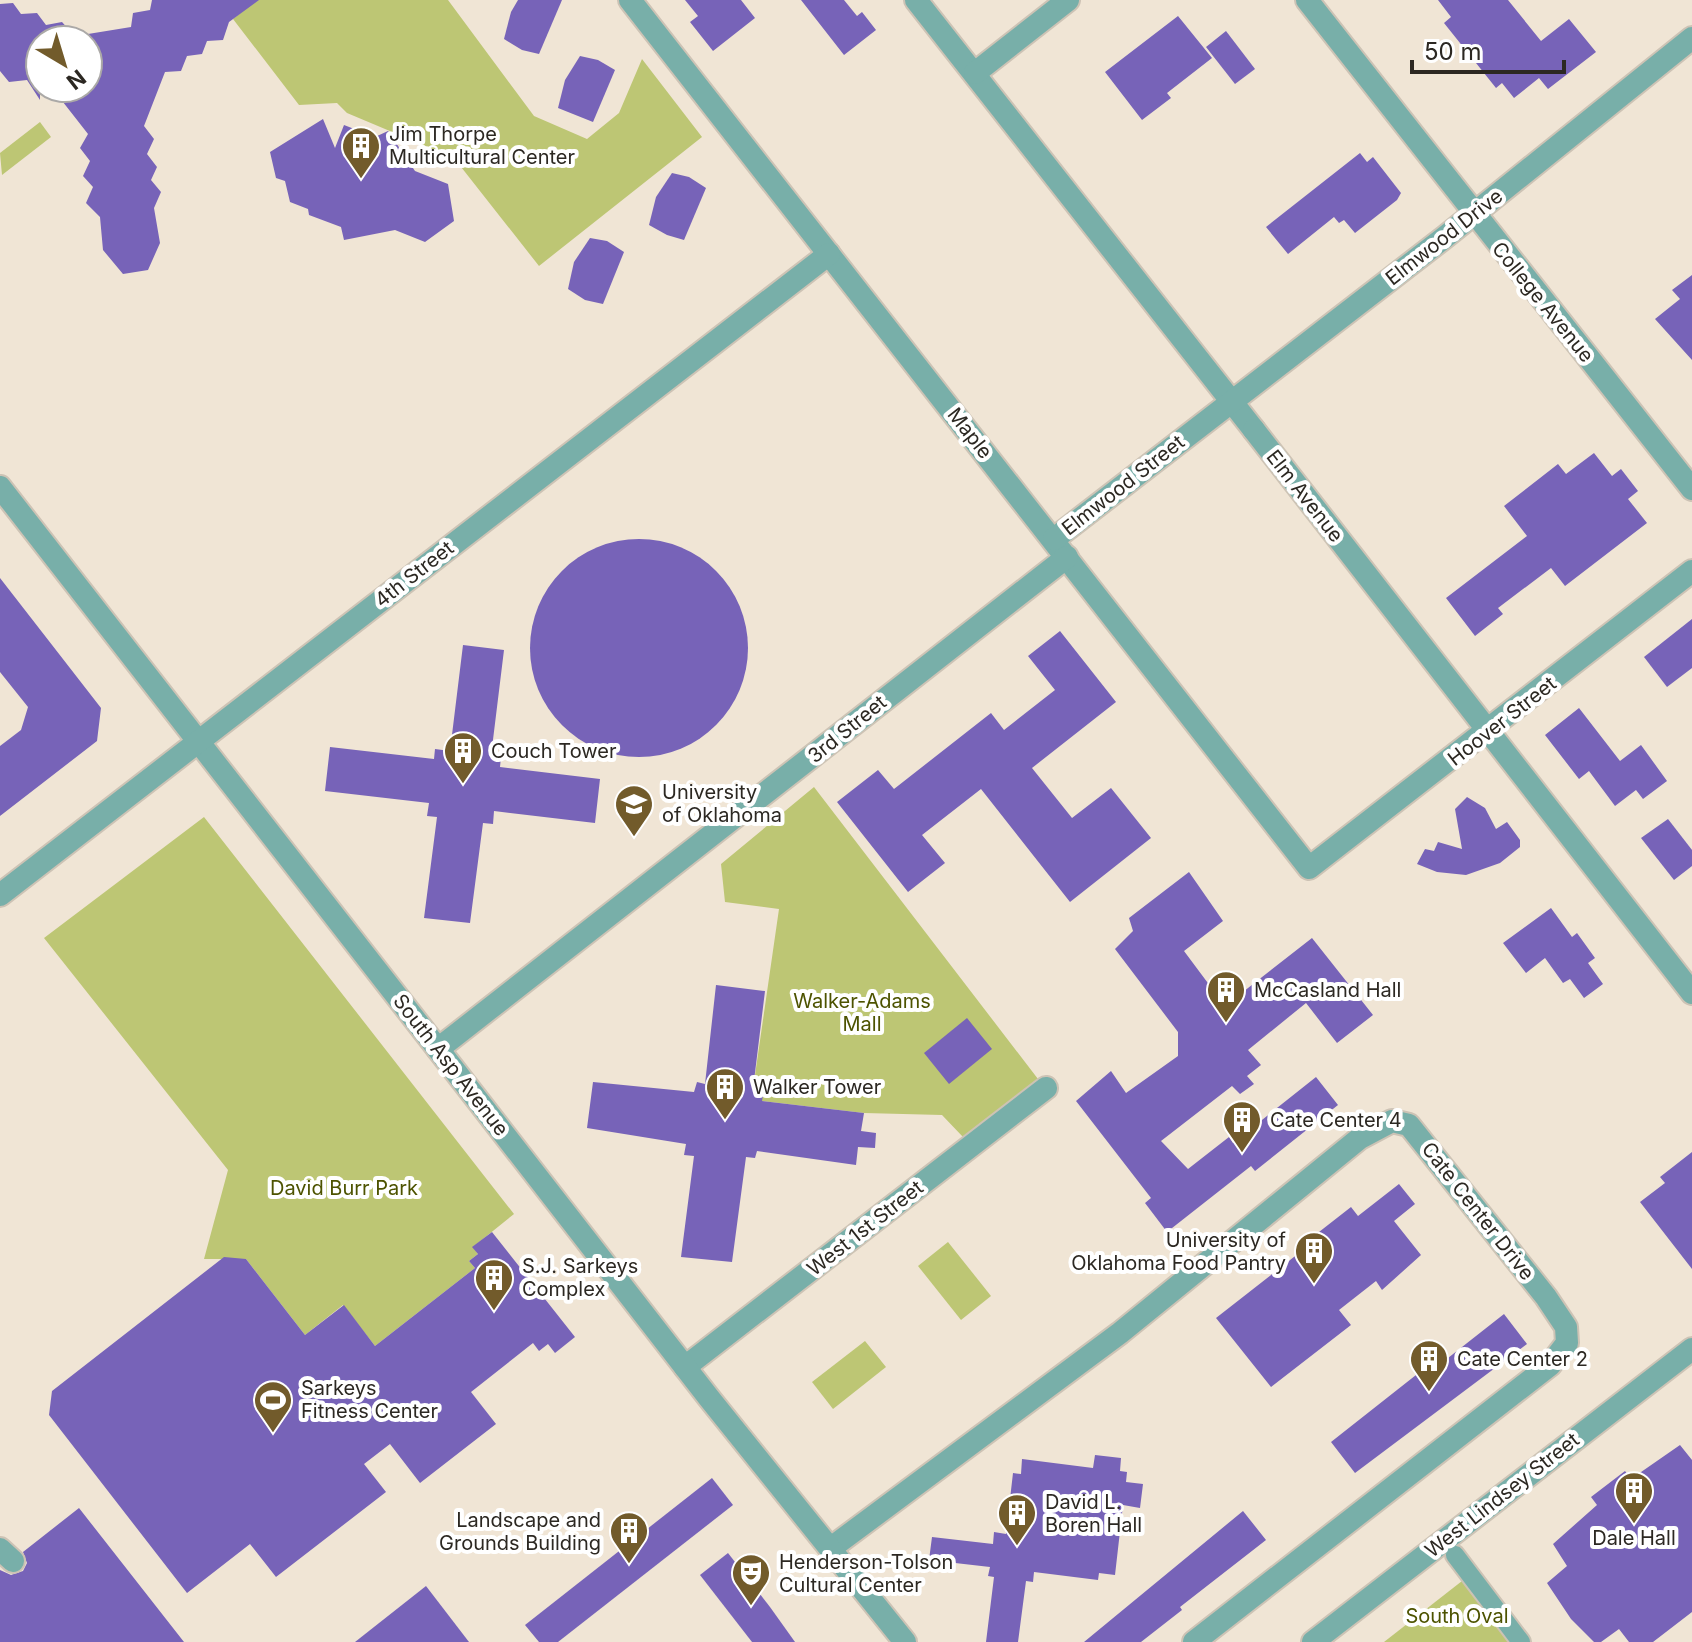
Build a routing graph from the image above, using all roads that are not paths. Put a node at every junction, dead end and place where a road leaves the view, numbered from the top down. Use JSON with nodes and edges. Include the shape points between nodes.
{"nodes":[{"id":1,"x":630,"y":0,"type":"edge"},
{"id":2,"x":916,"y":0,"type":"edge"},
{"id":3,"x":1068,"y":0,"type":"edge"},
{"id":4,"x":1307,"y":0,"type":"edge"},
{"id":5,"x":1692,"y":38,"type":"edge"},
{"id":6,"x":975,"y":73,"type":"junction"},
{"id":7,"x":1473,"y":214,"type":"junction"},
{"id":8,"x":829,"y":254,"type":"junction"},
{"id":9,"x":1231,"y":401,"type":"junction"},
{"id":10,"x":1193,"y":432,"type":"joint"},
{"id":11,"x":0,"y":487,"type":"edge"},
{"id":12,"x":1692,"y":489,"type":"edge"},
{"id":13,"x":1060,"y":548,"type":"junction"},
{"id":14,"x":1692,"y":571,"type":"edge"},
{"id":15,"x":1488,"y":732,"type":"junction"},
{"id":16,"x":198,"y":743,"type":"junction"},
{"id":17,"x":1309,"y":868,"type":"joint"},
{"id":18,"x":0,"y":895,"type":"edge"},
{"id":19,"x":1692,"y":993,"type":"edge"},
{"id":20,"x":438,"y":1049,"type":"junction"},
{"id":21,"x":1046,"y":1088,"type":"dead end"},
{"id":22,"x":1692,"y":1349,"type":"edge"},
{"id":23,"x":685,"y":1367,"type":"junction"},
{"id":24,"x":831,"y":1548,"type":"junction"},
{"id":25,"x":1455,"y":1555,"type":"dead end"},
{"id":26,"x":905,"y":1642,"type":"edge"},
{"id":27,"x":1194,"y":1642,"type":"edge"},
{"id":28,"x":1313,"y":1642,"type":"edge"},
{"id":29,"x":1521,"y":1642,"type":"edge"}],
"edges":[{"from":1,"to":8,"type":"street","name":"Maple"},
{"from":2,"to":6,"type":"street","name":"Elm Avenue"},
{"from":3,"to":6,"type":"street"},
{"from":4,"to":7,"type":"street","name":"College Avenue"},
{"from":5,"to":7,"type":"street","name":"Elmwood Drive"},
{"from":6,"to":9,"type":"street","name":"Elm Avenue"},
{"from":7,"to":9,"type":"street","name":"Elmwood Drive"},
{"from":7,"to":12,"type":"street","name":"College Avenue"},
{"from":8,"to":13,"type":"street","name":"Maple"},
{"from":8,"to":16,"type":"street","name":"4th Street"},
{"from":9,"to":10,"type":"street","name":"Elmwood Drive"},
{"from":9,"to":15,"type":"street","name":"Elm Avenue"},
{"from":10,"to":13,"type":"street","name":"Elmwood Street"},
{"from":11,"to":16,"type":"street","name":"South Asp Avenue"},
{"from":13,"to":17,"type":"street","name":"Maple"},
{"from":13,"to":20,"type":"street","name":"3rd Street"},
{"from":14,"to":15,"type":"street","name":"Hoover Street"},
{"from":15,"to":17,"type":"street","name":"Hoover Street"},
{"from":15,"to":19,"type":"street","name":"Elm Avenue"},
{"from":16,"to":18,"type":"street","name":"4th Street"},
{"from":16,"to":20,"type":"street","name":"South Asp Avenue"},
{"from":20,"to":23,"type":"street","name":"South Asp Avenue"},
{"from":21,"to":23,"type":"street","name":"West 1st Street"},
{"from":22,"to":28,"type":"street","name":"West Lindsey Street"},
{"from":23,"to":24,"type":"street","name":"South Asp Avenue"},
{"from":24,"to":26,"type":"street","name":"South Asp Avenue"},
{"from":24,"to":27,"type":"street","name":"Cate Center Drive","via":[[1143,1315],[1360,1138],[1392,1121],[1409,1125],[1560,1316],[1568,1334],[1565,1350]]},
{"from":25,"to":29,"type":"street"}]}
